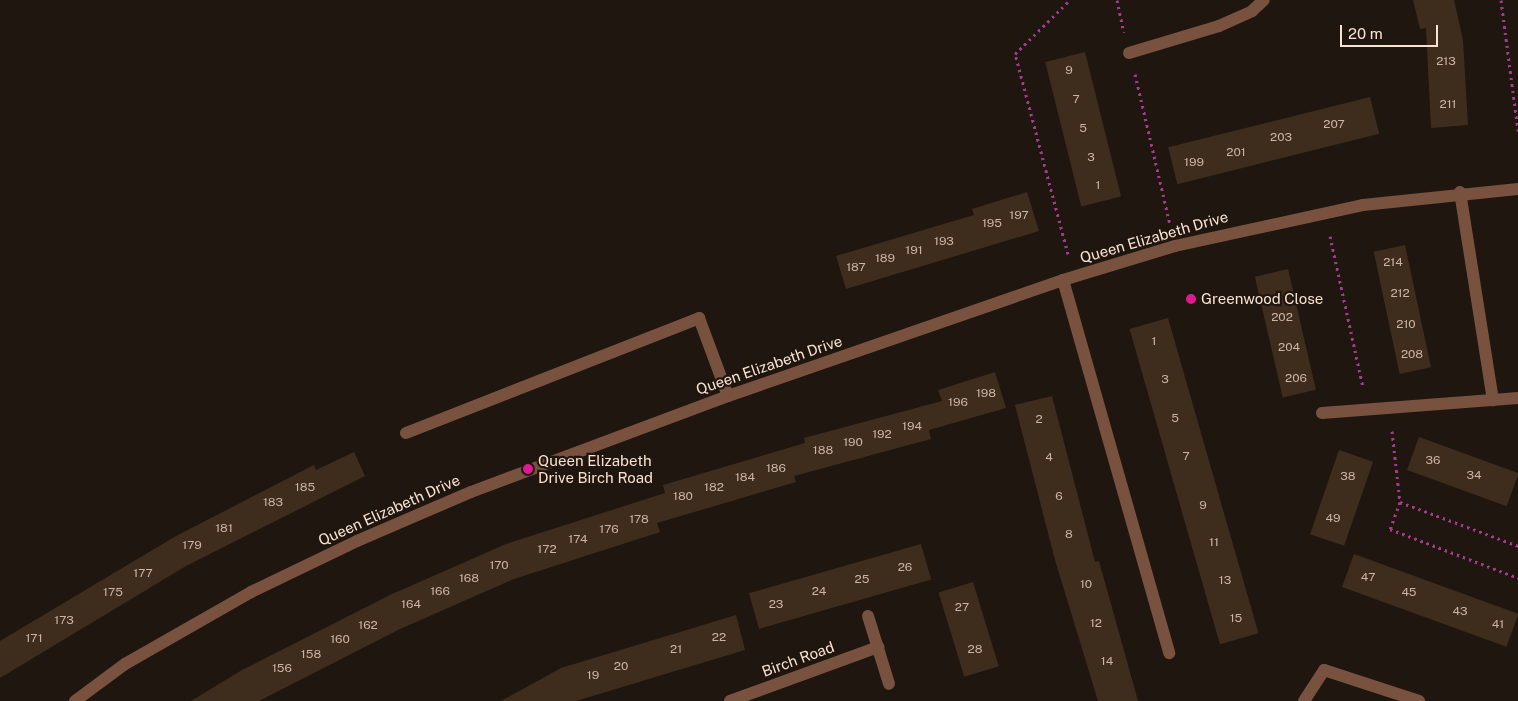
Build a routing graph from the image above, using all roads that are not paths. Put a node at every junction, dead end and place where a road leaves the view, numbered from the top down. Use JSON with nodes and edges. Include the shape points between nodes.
{"nodes":[{"id":1,"x":1264,"y":0,"type":"edge"},
{"id":2,"x":1130,"y":53,"type":"road end"},
{"id":3,"x":1518,"y":189,"type":"edge"},
{"id":4,"x":1460,"y":192,"type":"junction"},
{"id":5,"x":1068,"y":278,"type":"junction"},
{"id":6,"x":728,"y":396,"type":"junction"},
{"id":7,"x":1518,"y":398,"type":"edge"},
{"id":8,"x":1493,"y":400,"type":"junction"},
{"id":9,"x":1322,"y":412,"type":"dead end"},
{"id":10,"x":406,"y":433,"type":"dead end"},
{"id":11,"x":868,"y":616,"type":"dead end"},
{"id":12,"x":878,"y":647,"type":"junction"},
{"id":13,"x":1169,"y":653,"type":"dead end"},
{"id":14,"x":889,"y":684,"type":"dead end"},
{"id":15,"x":75,"y":701,"type":"edge"},
{"id":16,"x":730,"y":701,"type":"edge"},
{"id":17,"x":1304,"y":701,"type":"edge"},
{"id":18,"x":1419,"y":701,"type":"edge"}],
"edges":[{"from":1,"to":2,"type":"street","via":[[1252,11],[1219,26]]},
{"from":3,"to":4,"type":"street","name":"Queen Elizabeth Drive"},
{"from":4,"to":5,"type":"street","name":"Queen Elizabeth Drive","via":[[1324,213],[1175,246]]},
{"from":4,"to":8,"type":"street"},
{"from":5,"to":6,"type":"street","name":"Queen Elizabeth Drive"},
{"from":5,"to":13,"type":"street"},
{"from":6,"to":10,"type":"street","via":[[699,318]]},
{"from":6,"to":15,"type":"street","name":"Queen Elizabeth Drive","via":[[471,492],[357,541],[251,592],[125,664]]},
{"from":7,"to":8,"type":"street"},
{"from":8,"to":9,"type":"street"},
{"from":11,"to":12,"type":"street"},
{"from":12,"to":14,"type":"street"},
{"from":12,"to":16,"type":"street","name":"Birch Road"},
{"from":17,"to":18,"type":"street","via":[[1324,670]]}]}
